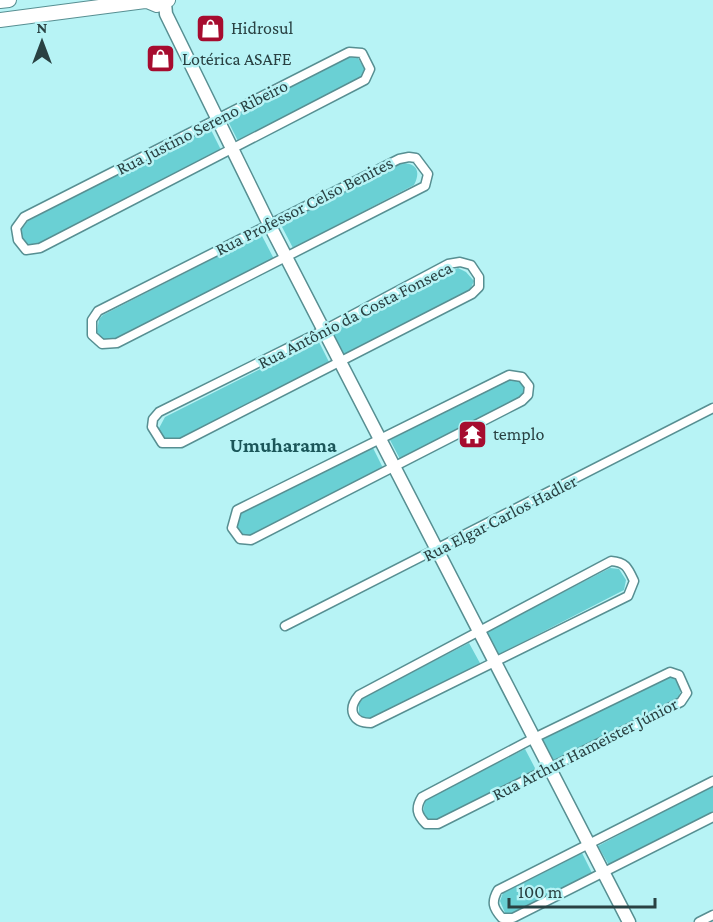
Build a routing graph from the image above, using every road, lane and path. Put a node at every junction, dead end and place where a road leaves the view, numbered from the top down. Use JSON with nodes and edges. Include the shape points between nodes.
{"nodes":[{"id":1,"x":9,"y":0,"type":"edge"},
{"id":2,"x":0,"y":1,"type":"edge"},
{"id":3,"x":158,"y":4,"type":"edge"},
{"id":4,"x":0,"y":20,"type":"edge"},
{"id":5,"x":219,"y":119,"type":"junction"},
{"id":6,"x":232,"y":150,"type":"junction"},
{"id":7,"x":269,"y":224,"type":"junction"},
{"id":8,"x":287,"y":258,"type":"junction"},
{"id":9,"x":324,"y":330,"type":"junction"},
{"id":10,"x":340,"y":361,"type":"junction"},
{"id":11,"x":713,"y":408,"type":"edge"},
{"id":12,"x":380,"y":439,"type":"junction"},
{"id":13,"x":395,"y":468,"type":"junction"},
{"id":14,"x":437,"y":550,"type":"junction"},
{"id":15,"x":285,"y":626,"type":"dead end"},
{"id":16,"x":479,"y":631,"type":"junction"},
{"id":17,"x":495,"y":662,"type":"junction"},
{"id":18,"x":534,"y":738,"type":"junction"},
{"id":19,"x":550,"y":768,"type":"junction"},
{"id":20,"x":713,"y":781,"type":"edge"},
{"id":21,"x":713,"y":817,"type":"edge"},
{"id":22,"x":589,"y":844,"type":"junction"},
{"id":23,"x":604,"y":873,"type":"junction"},
{"id":24,"x":713,"y":915,"type":"edge"},
{"id":25,"x":629,"y":922,"type":"edge"},
{"id":26,"x":699,"y":922,"type":"edge"}],
"edges":[{"from":1,"to":2,"type":"main road"},
{"from":3,"to":4,"type":"main road"},
{"from":3,"to":5,"type":"street"},
{"from":5,"to":6,"type":"street"},
{"from":5,"to":6,"type":"street","name":"Rua Justino Sereno Ribeiro","via":[[349,52],[362,53],[370,69],[365,80]]},
{"from":5,"to":6,"type":"street","name":"Rua Justino Sereno Ribeiro","via":[[24,217],[16,228],[18,240],[26,250],[40,248]]},
{"from":6,"to":7,"type":"street"},
{"from":7,"to":8,"type":"street"},
{"from":7,"to":8,"type":"street","name":"Rua Professor Celso Benites","via":[[399,159],[417,158],[428,174],[425,186]]},
{"from":7,"to":8,"type":"street","name":"Rua Professor Celso Benites","via":[[98,311],[92,320],[92,335],[102,344],[117,343]]},
{"from":8,"to":9,"type":"street"},
{"from":9,"to":10,"type":"street"},
{"from":9,"to":10,"type":"street","name":"Rua Antônio da Costa Fonseca","via":[[448,264],[471,265],[479,277],[479,286],[472,294]]},
{"from":9,"to":10,"type":"street","name":"Rua Antônio da Costa Fonseca","via":[[159,412],[152,427],[162,443],[181,443]]},
{"from":10,"to":12,"type":"street"},
{"from":11,"to":14,"type":"street","name":"Rua Elgar Carlos Hadler"},
{"from":12,"to":13,"type":"street"},
{"from":12,"to":13,"type":"street","via":[[509,375],[522,377],[529,386],[522,401]]},
{"from":12,"to":13,"type":"street","via":[[237,510],[232,528],[240,539],[251,540]]},
{"from":13,"to":14,"type":"street"},
{"from":14,"to":15,"type":"street","name":"Rua Elgar Carlos Hadler"},
{"from":14,"to":16,"type":"street"},
{"from":16,"to":17,"type":"street"},
{"from":16,"to":17,"type":"street","via":[[359,695],[351,712],[362,723],[371,723]]},
{"from":16,"to":17,"type":"street","via":[[611,561],[627,566],[634,581],[628,596]]},
{"from":17,"to":18,"type":"street"},
{"from":18,"to":19,"type":"street"},
{"from":18,"to":19,"type":"street","name":"Rua Arthur Hameister Júnior","via":[[422,797],[417,805],[418,817],[426,824],[438,824]]},
{"from":18,"to":19,"type":"street","name":"Rua Arthur Hameister Júnior","via":[[663,674],[679,675],[687,693],[681,702]]},
{"from":19,"to":22,"type":"street"},
{"from":20,"to":22,"type":"street"},
{"from":21,"to":23,"type":"street"},
{"from":22,"to":23,"type":"street"},
{"from":22,"to":23,"type":"street","via":[[498,890],[493,899],[494,909],[502,918],[513,918]]},
{"from":23,"to":25,"type":"street"},
{"from":24,"to":26,"type":"street"}]}
